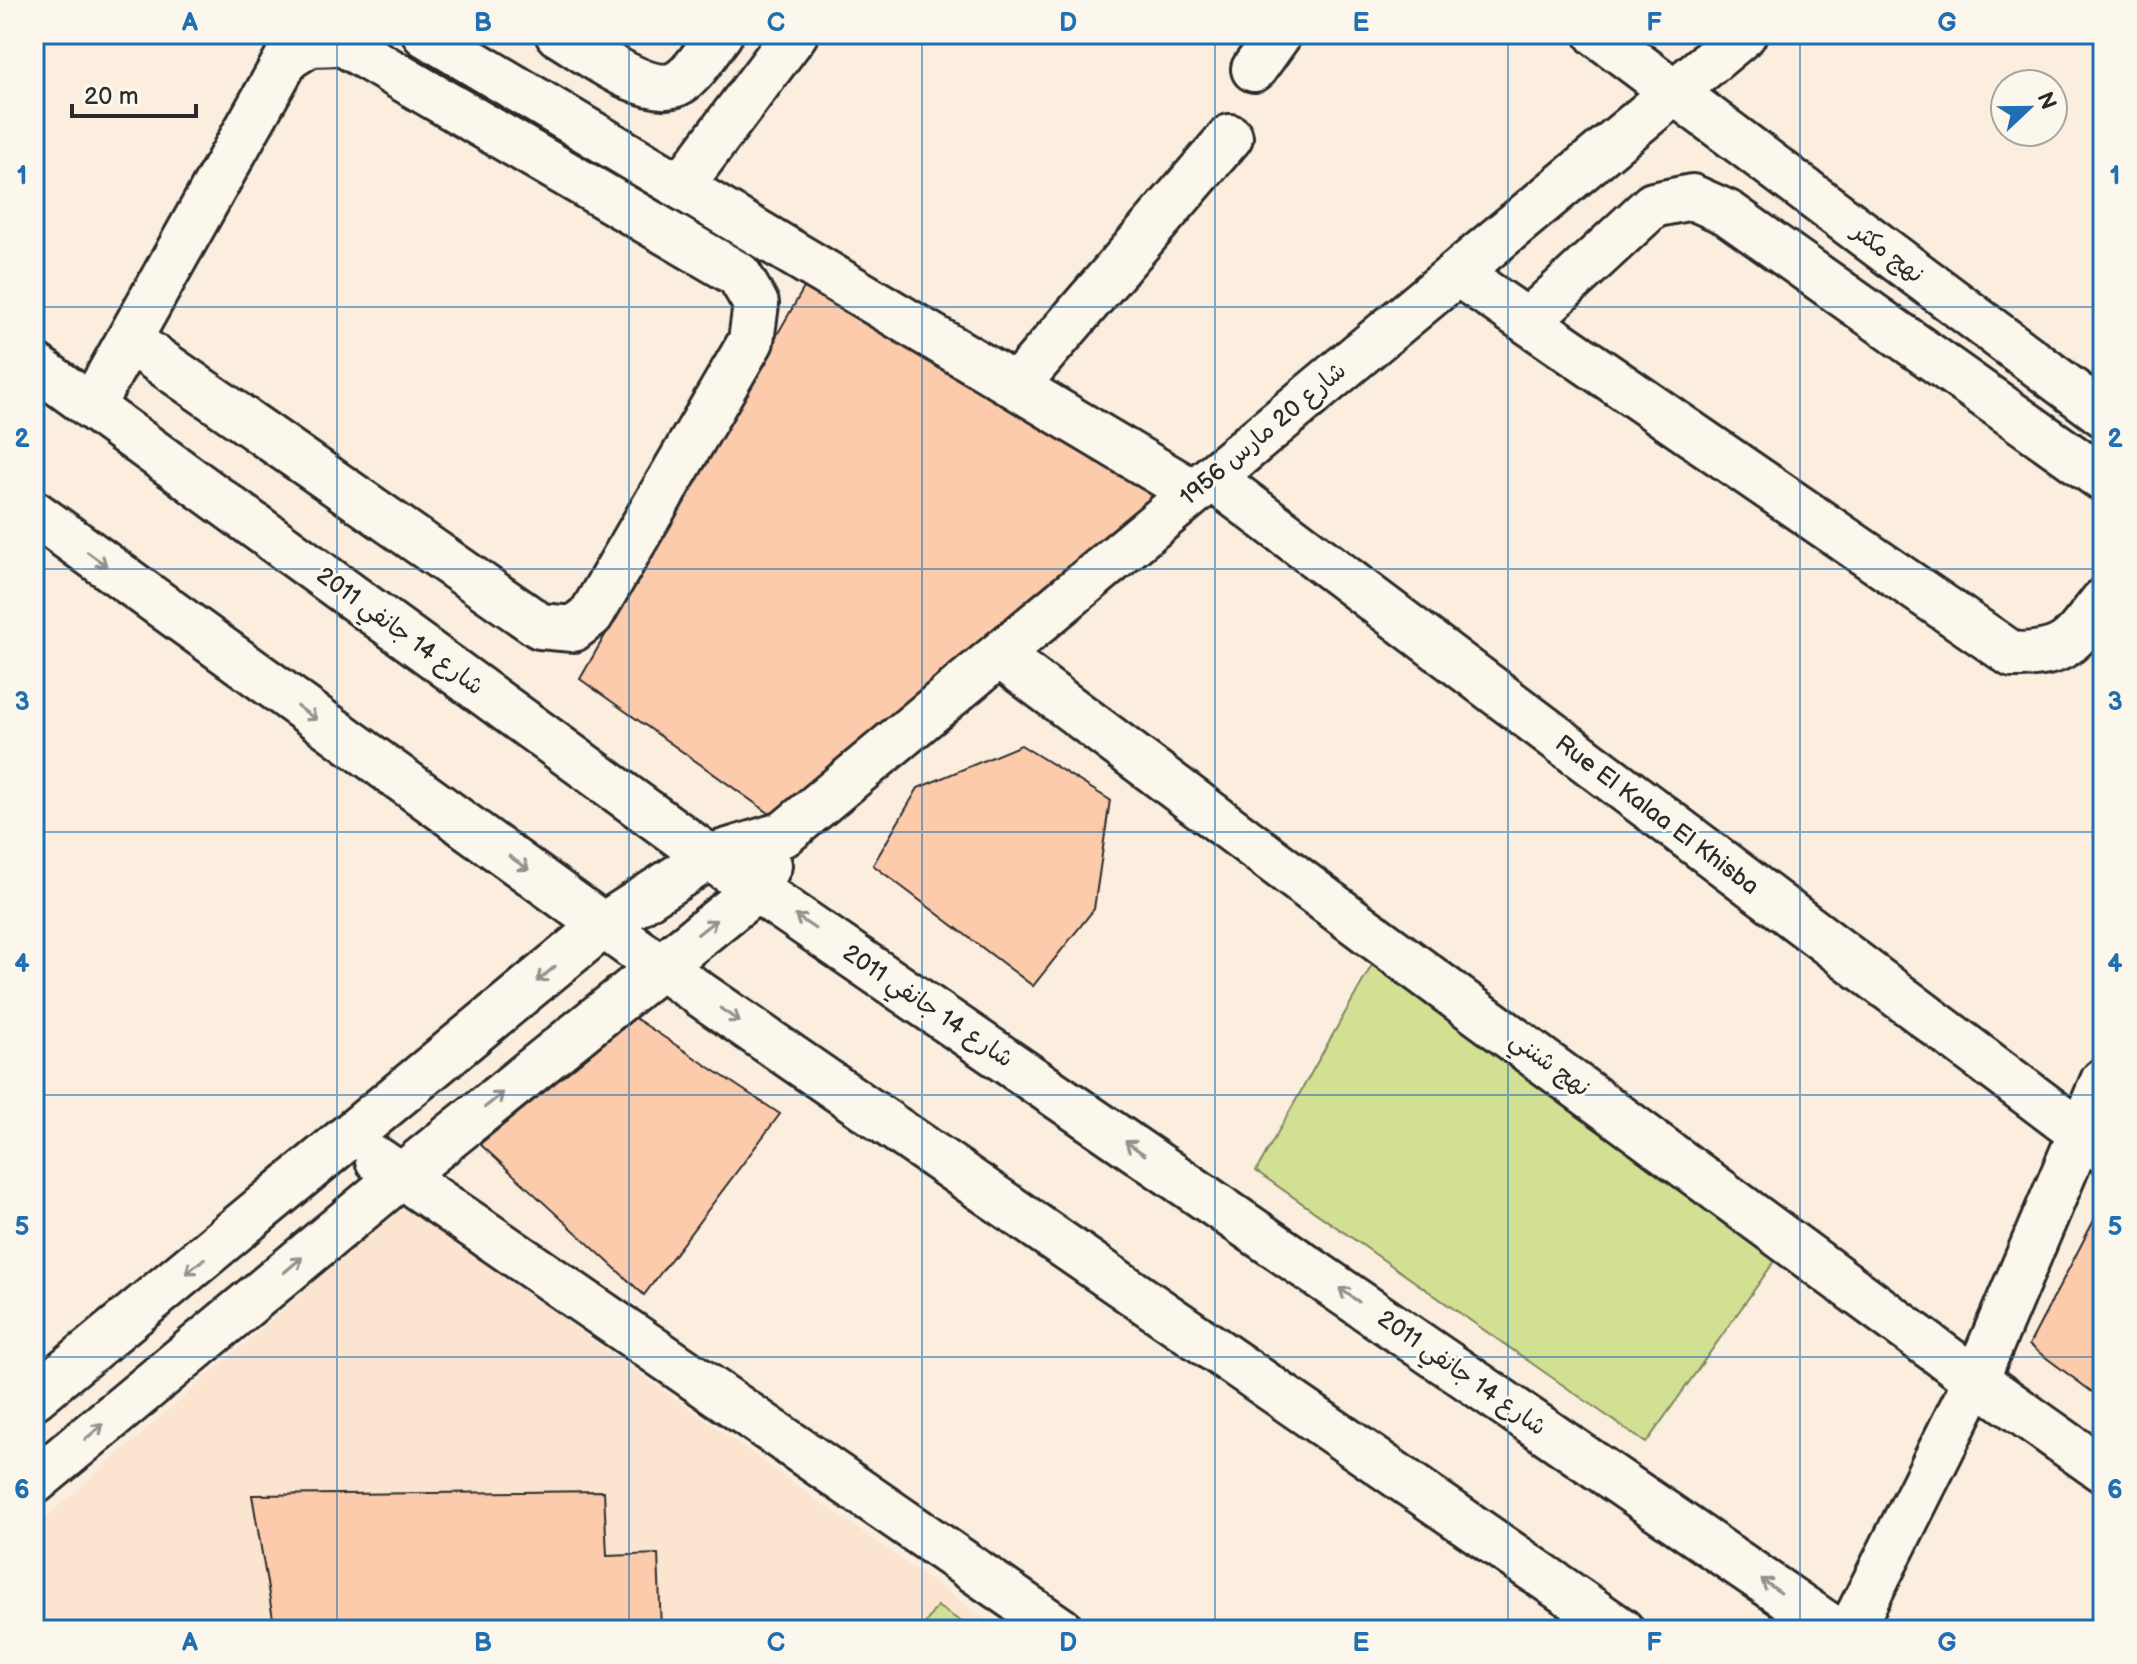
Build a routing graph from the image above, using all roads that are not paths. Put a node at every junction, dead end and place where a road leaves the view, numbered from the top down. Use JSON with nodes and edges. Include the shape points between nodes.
{"nodes":[{"id":1,"x":425,"y":34,"type":"edge"},
{"id":2,"x":558,"y":34,"type":"edge"},
{"id":3,"x":720,"y":34,"type":"edge"},
{"id":4,"x":795,"y":34,"type":"edge"},
{"id":5,"x":1279,"y":34,"type":"edge"},
{"id":6,"x":1597,"y":34,"type":"edge"},
{"id":7,"x":1744,"y":34,"type":"edge"},
{"id":8,"x":1254,"y":69,"type":"dead end"},
{"id":9,"x":1674,"y":91,"type":"junction"},
{"id":10,"x":1230,"y":137,"type":"dead end"},
{"id":11,"x":681,"y":186,"type":"junction"},
{"id":12,"x":1457,"y":273,"type":"junction"},
{"id":13,"x":1528,"y":321,"type":"junction"},
{"id":14,"x":129,"y":340,"type":"junction"},
{"id":15,"x":34,"y":365,"type":"edge"},
{"id":16,"x":1016,"y":386,"type":"junction"},
{"id":17,"x":91,"y":407,"type":"junction"},
{"id":18,"x":2103,"y":414,"type":"edge"},
{"id":19,"x":2103,"y":479,"type":"edge"},
{"id":20,"x":1203,"y":485,"type":"junction"},
{"id":21,"x":34,"y":513,"type":"edge"},
{"id":22,"x":2103,"y":601,"type":"edge"},
{"id":23,"x":999,"y":655,"type":"junction"},
{"id":24,"x":784,"y":834,"type":"junction"},
{"id":25,"x":709,"y":857,"type":"junction"},
{"id":26,"x":757,"y":889,"type":"junction"},
{"id":27,"x":605,"y":924,"type":"junction"},
{"id":28,"x":658,"y":965,"type":"junction"},
{"id":29,"x":2103,"y":1081,"type":"edge"},
{"id":30,"x":350,"y":1139,"type":"junction"},
{"id":31,"x":2091,"y":1142,"type":"edge"},
{"id":32,"x":400,"y":1177,"type":"junction"},
{"id":33,"x":1976,"y":1380,"type":"junction"},
{"id":34,"x":34,"y":1397,"type":"edge"},
{"id":35,"x":2103,"y":1470,"type":"edge"},
{"id":36,"x":34,"y":1482,"type":"edge"},
{"id":37,"x":1061,"y":1630,"type":"edge"},
{"id":38,"x":1621,"y":1630,"type":"edge"},
{"id":39,"x":1835,"y":1630,"type":"edge"},
{"id":40,"x":1851,"y":1630,"type":"edge"}],
"edges":[{"from":1,"to":11,"type":"street","name":"Rue El Kalaa El Khisba"},
{"from":2,"to":3,"type":"street","via":[[645,85],[664,89],[682,82]]},
{"from":4,"to":11,"type":"street"},
{"from":5,"to":8,"type":"street"},
{"from":6,"to":9,"type":"street","name":"نهج مكثر"},
{"from":7,"to":9,"type":"street","name":"شارع 20 مارس 1956"},
{"from":9,"to":12,"type":"street","name":"شارع 20 مارس 1956"},
{"from":9,"to":18,"type":"street","name":"نهج مكثر"},
{"from":10,"to":16,"type":"street"},
{"from":11,"to":16,"type":"street","name":"Rue El Kalaa El Khisba"},
{"from":12,"to":13,"type":"street"},
{"from":12,"to":20,"type":"street","name":"شارع 20 مارس 1956"},
{"from":13,"to":19,"type":"street","via":[[1653,205],[1692,197],[1728,213]]},
{"from":13,"to":22,"type":"street","via":[[2013,655],[2041,655],[2067,647]]},
{"from":14,"to":14,"type":"street","via":[[540,626],[573,629],[591,615],[751,341],[756,304],[739,275],[452,107],[342,43],[310,44],[287,58]]},
{"from":14,"to":17,"type":"street"},
{"from":15,"to":17,"type":"street","name":"شارع 14 جانفي 2011"},
{"from":16,"to":20,"type":"street","name":"Rue El Kalaa El Khisba"},
{"from":17,"to":25,"type":"street","name":"شارع 14 جانفي 2011"},
{"from":20,"to":23,"type":"street","name":"شارع 20 مارس 1956"},
{"from":20,"to":31,"type":"street","name":"Rue El Kalaa El Khisba"},
{"from":21,"to":27,"type":"street","one_way":true},
{"from":23,"to":24,"type":"street","name":"شارع 20 مارس 1956"},
{"from":23,"to":33,"type":"street","name":"نهج شنني"},
{"from":24,"to":25,"type":"street","name":"شارع 20 مارس 1956"},
{"from":24,"to":26,"type":"street","name":"شارع 20 مارس 1956"},
{"from":25,"to":26,"type":"street","name":"شارع 14 جانفي 2011"},
{"from":25,"to":27,"type":"street","name":"شارع 20 مارس 1956"},
{"from":28,"to":26,"type":"street","one_way":true},
{"from":39,"to":26,"type":"street","name":"شارع 14 جانفي 2011","one_way":true},
{"from":27,"to":28,"type":"street"},
{"from":27,"to":30,"type":"street","name":"شارع 20 مارس 1956","one_way":true},
{"from":32,"to":28,"type":"street","one_way":true},
{"from":28,"to":38,"type":"street","one_way":true},
{"from":29,"to":31,"type":"street"},
{"from":30,"to":32,"type":"street"},
{"from":30,"to":34,"type":"street","name":"شارع 20 مارس 1956","one_way":true},
{"from":31,"to":33,"type":"street"},
{"from":36,"to":32,"type":"street","one_way":true},
{"from":32,"to":37,"type":"street"},
{"from":33,"to":35,"type":"street","name":"نهج شنني"},
{"from":33,"to":40,"type":"street"}]}
